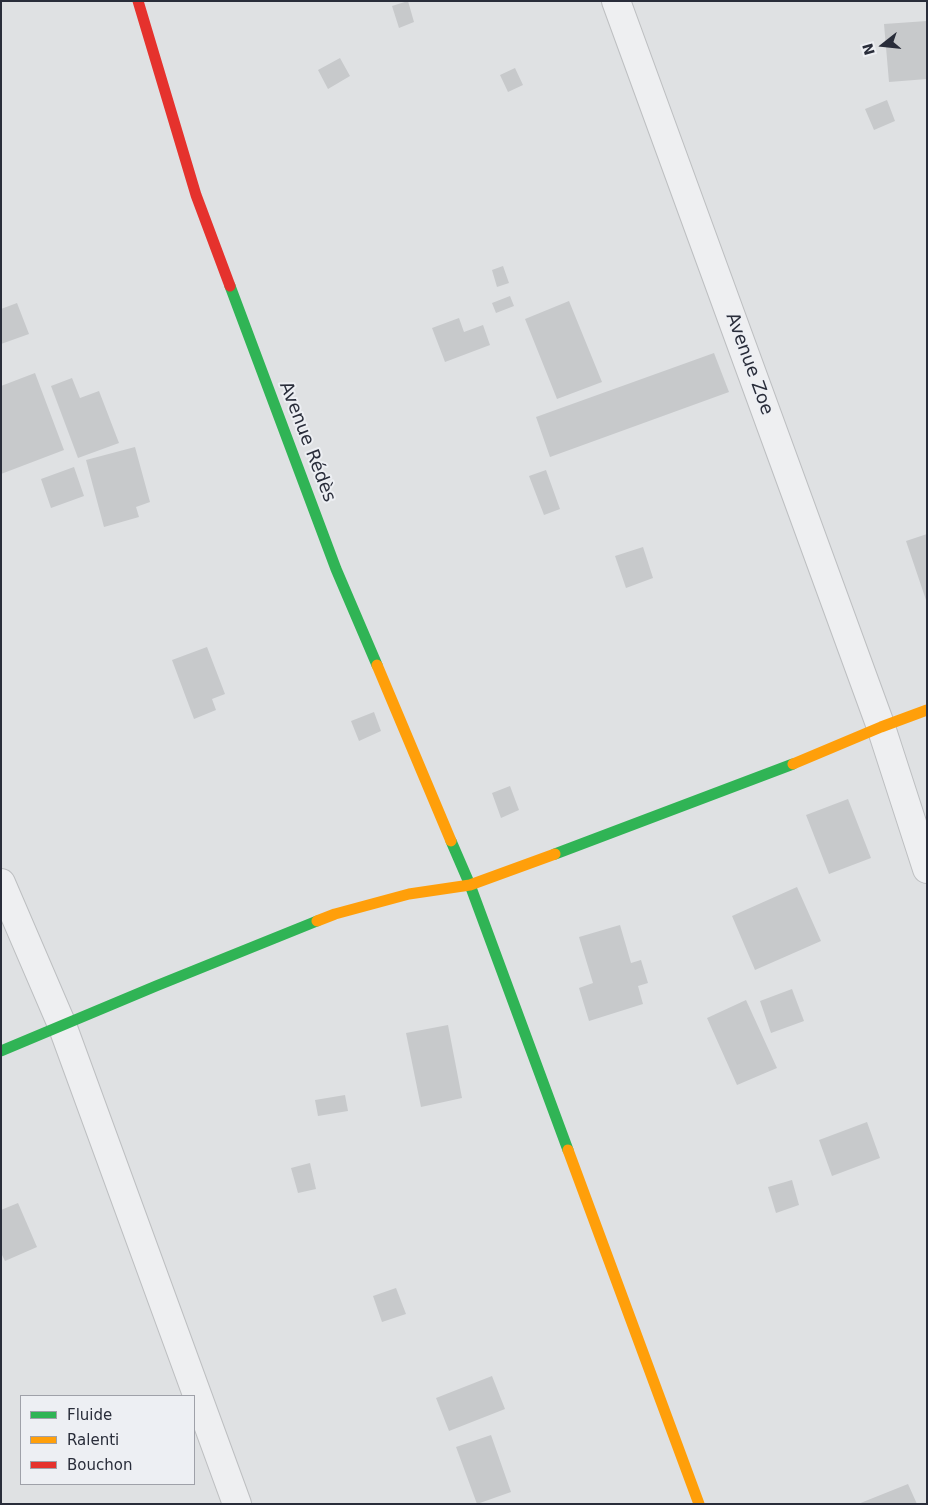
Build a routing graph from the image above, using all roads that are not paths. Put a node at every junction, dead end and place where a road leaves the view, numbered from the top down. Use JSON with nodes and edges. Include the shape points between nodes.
{"nodes":[{"id":1,"x":138,"y":1,"type":"edge"},
{"id":2,"x":616,"y":1,"type":"edge"},
{"id":3,"x":927,"y":710,"type":"edge"},
{"id":4,"x":881,"y":726,"type":"junction"},
{"id":5,"x":927,"y":869,"type":"edge"},
{"id":6,"x":1,"y":883,"type":"edge"},
{"id":7,"x":470,"y":885,"type":"junction"},
{"id":8,"x":62,"y":1025,"type":"junction"},
{"id":9,"x":1,"y":1051,"type":"edge"},
{"id":10,"x":237,"y":1504,"type":"edge"},
{"id":11,"x":699,"y":1504,"type":"edge"}],
"edges":[{"from":1,"to":7,"type":"street","name":"Avenue Rédès","via":[[196,196],[336,569]]},
{"from":2,"to":4,"type":"street","name":"Avenue Zoe"},
{"from":3,"to":4,"type":"street"},
{"from":4,"to":5,"type":"street","name":"Avenue Zoe"},
{"from":4,"to":7,"type":"street","via":[[760,777]]},
{"from":6,"to":8,"type":"street"},
{"from":7,"to":8,"type":"street","via":[[409,894],[335,914]]},
{"from":7,"to":11,"type":"street","name":"Avenue Rédès"},
{"from":8,"to":9,"type":"street"},
{"from":8,"to":10,"type":"street"}]}
